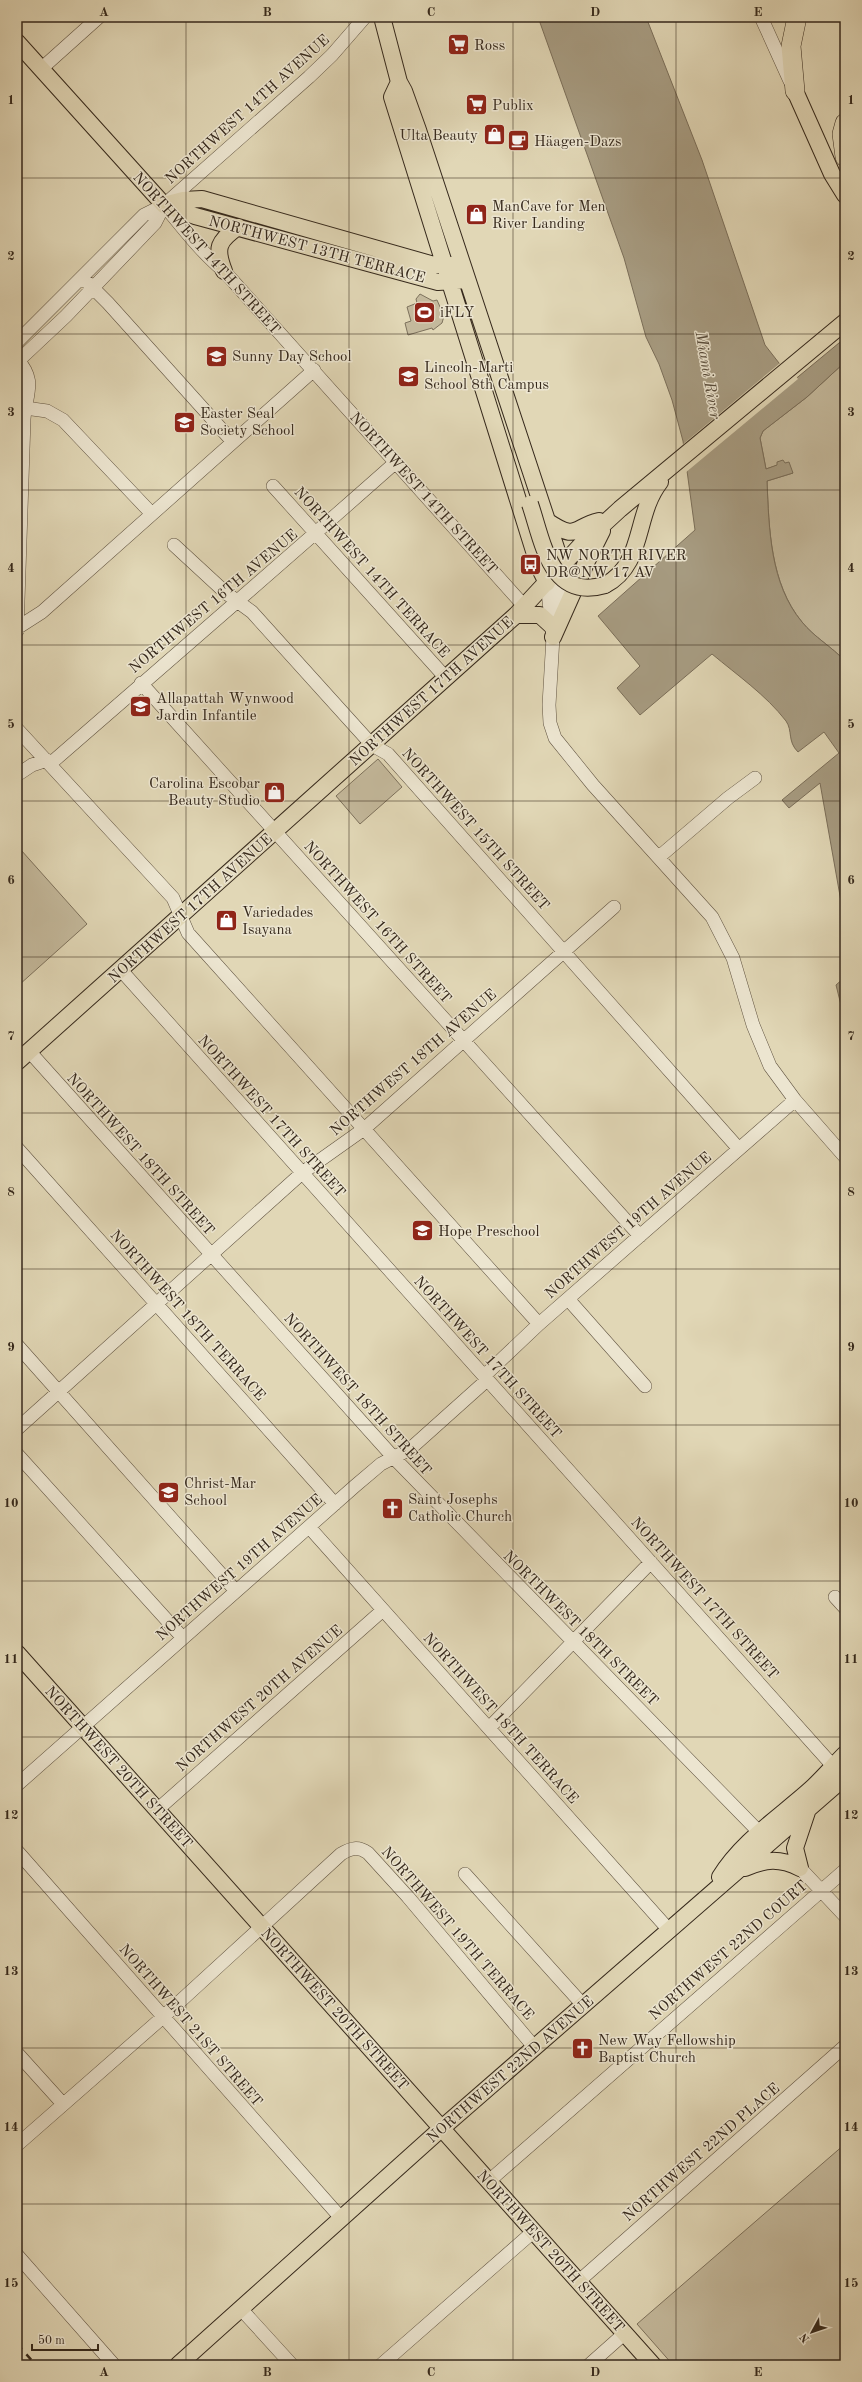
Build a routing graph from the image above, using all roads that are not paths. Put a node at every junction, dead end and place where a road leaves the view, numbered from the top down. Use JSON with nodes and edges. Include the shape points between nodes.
{"nodes":[{"id":1,"x":99,"y":17,"type":"edge"},
{"id":2,"x":365,"y":17,"type":"edge"},
{"id":3,"x":382,"y":17,"type":"edge"},
{"id":4,"x":761,"y":17,"type":"edge"},
{"id":5,"x":797,"y":17,"type":"edge"},
{"id":6,"x":17,"y":42,"type":"edge"},
{"id":7,"x":41,"y":69,"type":"junction"},
{"id":8,"x":399,"y":82,"type":"junction"},
{"id":9,"x":795,"y":91,"type":"junction"},
{"id":10,"x":845,"y":124,"type":"edge"},
{"id":11,"x":845,"y":157,"type":"edge"},
{"id":12,"x":845,"y":195,"type":"edge"},
{"id":13,"x":164,"y":205,"type":"junction"},
{"id":14,"x":238,"y":227,"type":"junction"},
{"id":15,"x":446,"y":265,"type":"junction"},
{"id":16,"x":224,"y":271,"type":"junction"},
{"id":17,"x":465,"y":273,"type":"junction"},
{"id":18,"x":82,"y":277,"type":"junction"},
{"id":19,"x":451,"y":282,"type":"junction"},
{"id":20,"x":93,"y":287,"type":"junction"},
{"id":21,"x":845,"y":322,"type":"edge"},
{"id":22,"x":17,"y":342,"type":"edge"},
{"id":23,"x":471,"y":344,"type":"junction"},
{"id":24,"x":17,"y":364,"type":"edge"},
{"id":25,"x":314,"y":370,"type":"junction"},
{"id":26,"x":22,"y":413,"type":"edge"},
{"id":27,"x":233,"y":442,"type":"junction"},
{"id":28,"x":396,"y":462,"type":"junction"},
{"id":29,"x":668,"y":471,"type":"junction"},
{"id":30,"x":273,"y":486,"type":"dead end"},
{"id":31,"x":152,"y":514,"type":"junction"},
{"id":32,"x":609,"y":520,"type":"junction"},
{"id":33,"x":548,"y":521,"type":"junction"},
{"id":34,"x":317,"y":534,"type":"junction"},
{"id":35,"x":174,"y":546,"type":"dead end"},
{"id":36,"x":562,"y":566,"type":"junction"},
{"id":37,"x":547,"y":583,"type":"junction"},
{"id":38,"x":238,"y":601,"type":"junction"},
{"id":39,"x":520,"y":611,"type":"junction"},
{"id":40,"x":17,"y":628,"type":"edge"},
{"id":41,"x":17,"y":631,"type":"edge"},
{"id":42,"x":553,"y":632,"type":"junction"},
{"id":43,"x":446,"y":678,"type":"junction"},
{"id":44,"x":141,"y":683,"type":"junction"},
{"id":45,"x":17,"y":729,"type":"edge"},
{"id":46,"x":372,"y":745,"type":"junction"},
{"id":47,"x":49,"y":762,"type":"junction"},
{"id":48,"x":17,"y":775,"type":"edge"},
{"id":49,"x":755,"y":778,"type":"dead end"},
{"id":50,"x":275,"y":832,"type":"junction"},
{"id":51,"x":659,"y":857,"type":"junction"},
{"id":52,"x":614,"y":907,"type":"dead end"},
{"id":53,"x":180,"y":915,"type":"junction"},
{"id":54,"x":564,"y":950,"type":"junction"},
{"id":55,"x":120,"y":969,"type":"junction"},
{"id":56,"x":463,"y":1041,"type":"junction"},
{"id":57,"x":21,"y":1055,"type":"edge"},
{"id":58,"x":795,"y":1100,"type":"junction"},
{"id":59,"x":364,"y":1129,"type":"junction"},
{"id":60,"x":17,"y":1148,"type":"edge"},
{"id":61,"x":739,"y":1149,"type":"junction"},
{"id":62,"x":845,"y":1157,"type":"edge"},
{"id":63,"x":302,"y":1173,"type":"junction"},
{"id":64,"x":640,"y":1236,"type":"junction"},
{"id":65,"x":210,"y":1255,"type":"junction"},
{"id":66,"x":568,"y":1299,"type":"junction"},
{"id":67,"x":158,"y":1304,"type":"junction"},
{"id":68,"x":539,"y":1324,"type":"junction"},
{"id":69,"x":17,"y":1346,"type":"edge"},
{"id":70,"x":486,"y":1378,"type":"junction"},
{"id":71,"x":646,"y":1386,"type":"dead end"},
{"id":72,"x":60,"y":1392,"type":"junction"},
{"id":73,"x":17,"y":1429,"type":"edge"},
{"id":74,"x":17,"y":1454,"type":"edge"},
{"id":75,"x":394,"y":1458,"type":"junction"},
{"id":76,"x":335,"y":1504,"type":"junction"},
{"id":77,"x":309,"y":1527,"type":"junction"},
{"id":78,"x":651,"y":1562,"type":"junction"},
{"id":79,"x":236,"y":1591,"type":"junction"},
{"id":80,"x":835,"y":1597,"type":"dead end"},
{"id":81,"x":845,"y":1608,"type":"edge"},
{"id":82,"x":383,"y":1610,"type":"junction"},
{"id":83,"x":183,"y":1638,"type":"junction"},
{"id":84,"x":572,"y":1641,"type":"junction"},
{"id":85,"x":17,"y":1653,"type":"edge"},
{"id":86,"x":83,"y":1727,"type":"junction"},
{"id":87,"x":488,"y":1728,"type":"junction"},
{"id":88,"x":845,"y":1754,"type":"edge"},
{"id":89,"x":833,"y":1766,"type":"junction"},
{"id":90,"x":845,"y":1777,"type":"edge"},
{"id":91,"x":17,"y":1785,"type":"edge"},
{"id":92,"x":808,"y":1809,"type":"junction"},
{"id":93,"x":157,"y":1810,"type":"junction"},
{"id":94,"x":760,"y":1833,"type":"junction"},
{"id":95,"x":17,"y":1851,"type":"edge"},
{"id":96,"x":800,"y":1868,"type":"junction"},
{"id":97,"x":845,"y":1870,"type":"edge"},
{"id":98,"x":465,"y":1874,"type":"dead end"},
{"id":99,"x":733,"y":1874,"type":"junction"},
{"id":100,"x":821,"y":1890,"type":"junction"},
{"id":101,"x":711,"y":1893,"type":"junction"},
{"id":102,"x":845,"y":1916,"type":"edge"},
{"id":103,"x":261,"y":1926,"type":"junction"},
{"id":104,"x":669,"y":1930,"type":"junction"},
{"id":105,"x":583,"y":2005,"type":"junction"},
{"id":106,"x":163,"y":2017,"type":"junction"},
{"id":107,"x":845,"y":2046,"type":"edge"},
{"id":108,"x":535,"y":2048,"type":"junction"},
{"id":109,"x":17,"y":2053,"type":"edge"},
{"id":110,"x":62,"y":2104,"type":"junction"},
{"id":111,"x":442,"y":2128,"type":"junction"},
{"id":112,"x":17,"y":2145,"type":"edge"},
{"id":113,"x":489,"y":2181,"type":"junction"},
{"id":114,"x":341,"y":2218,"type":"junction"},
{"id":115,"x":534,"y":2232,"type":"junction"},
{"id":116,"x":17,"y":2255,"type":"edge"},
{"id":117,"x":579,"y":2281,"type":"junction"},
{"id":118,"x":241,"y":2309,"type":"junction"},
{"id":119,"x":625,"y":2333,"type":"junction"},
{"id":120,"x":114,"y":2365,"type":"edge"},
{"id":121,"x":178,"y":2365,"type":"edge"},
{"id":122,"x":292,"y":2365,"type":"edge"},
{"id":123,"x":381,"y":2365,"type":"edge"},
{"id":124,"x":589,"y":2365,"type":"edge"},
{"id":125,"x":654,"y":2365,"type":"edge"}],
"edges":[{"from":1,"to":7,"type":"street"},
{"from":2,"to":13,"type":"street","name":"NORTHWEST 14TH AVENUE","via":[[320,67]]},
{"from":3,"to":8,"type":"main road"},
{"from":4,"to":9,"type":"street"},
{"from":5,"to":9,"type":"highway","via":[[791,46]]},
{"from":6,"to":7,"type":"main road","name":"NORTHWEST 14TH STREET"},
{"from":7,"to":13,"type":"main road","name":"NORTHWEST 14TH STREET"},
{"from":8,"to":15,"type":"main road","via":[[392,97]]},
{"from":8,"to":17,"type":"main road"},
{"from":9,"to":12,"type":"main road","via":[[832,174]]},
{"from":10,"to":11,"type":"highway","via":[[842,134]]},
{"from":13,"to":14,"type":"main road","name":"NORTHWEST 13TH TERRACE"},
{"from":13,"to":15,"type":"main road","name":"NORTHWEST 13TH TERRACE","via":[[183,200],[202,200],[434,265]]},
{"from":13,"to":16,"type":"street","name":"NORTHWEST 14TH STREET","via":[[212,261]]},
{"from":13,"to":18,"type":"street","name":"NORTHWEST 14TH AVENUE","via":[[144,215]]},
{"from":13,"to":20,"type":"street","name":"NORTHWEST 14TH AVENUE","via":[[155,223]]},
{"from":14,"to":16,"type":"main road","via":[[226,236],[220,246],[218,254]]},
{"from":14,"to":19,"type":"main road","name":"NORTHWEST 13TH TERRACE","via":[[438,282]]},
{"from":15,"to":17,"type":"main road","name":"NORTHWEST 13TH TERRACE"},
{"from":15,"to":19,"type":"main road"},
{"from":16,"to":25,"type":"street","name":"NORTHWEST 14TH STREET"},
{"from":17,"to":19,"type":"main road","name":"NORTHWEST 13TH TERRACE"},
{"from":17,"to":33,"type":"main road"},
{"from":18,"to":20,"type":"street"},
{"from":18,"to":22,"type":"street","name":"NORTHWEST 14TH AVENUE"},
{"from":19,"to":23,"type":"main road"},
{"from":20,"to":24,"type":"street","name":"NORTHWEST 14TH AVENUE"},
{"from":20,"to":27,"type":"street"},
{"from":21,"to":29,"type":"main road","name":"NORTHWEST 17TH AVENUE"},
{"from":23,"to":29,"type":"main road","bridge":true,"via":[[489,385],[550,563],[557,574],[565,580],[578,586],[592,587],[620,576],[628,566],[646,505]]},
{"from":23,"to":37,"type":"main road","via":[[486,403]]},
{"from":24,"to":26,"type":"street","via":[[29,375],[28,400]]},
{"from":25,"to":27,"type":"street"},
{"from":25,"to":28,"type":"street","name":"NORTHWEST 14TH STREET"},
{"from":26,"to":31,"type":"street","via":[[47,411],[63,420]]},
{"from":26,"to":40,"type":"street"},
{"from":27,"to":31,"type":"street"},
{"from":28,"to":34,"type":"street","name":"NORTHWEST 16TH AVENUE"},
{"from":28,"to":39,"type":"street","name":"NORTHWEST 14TH STREET"},
{"from":29,"to":32,"type":"main road","name":"NORTHWEST 17TH AVENUE"},
{"from":30,"to":34,"type":"street","name":"NORTHWEST 14TH TERRACE"},
{"from":31,"to":40,"type":"street","via":[[42,612]]},
{"from":32,"to":33,"type":"main road","via":[[591,523],[573,532]]},
{"from":32,"to":36,"type":"main road","name":"NORTHWEST 17TH AVENUE"},
{"from":32,"to":42,"type":"main road"},
{"from":33,"to":36,"type":"main road"},
{"from":34,"to":38,"type":"street","name":"NORTHWEST 16TH AVENUE"},
{"from":34,"to":43,"type":"street","name":"NORTHWEST 14TH TERRACE"},
{"from":35,"to":38,"type":"street","name":"NORTHWEST 15TH STREET"},
{"from":36,"to":37,"type":"main road","name":"NORTHWEST 17TH AVENUE"},
{"from":36,"to":42,"type":"street","via":[[559,604]]},
{"from":37,"to":39,"type":"main road","name":"NORTHWEST 17TH AVENUE"},
{"from":37,"to":42,"type":"street"},
{"from":38,"to":44,"type":"street","name":"NORTHWEST 16TH AVENUE"},
{"from":38,"to":46,"type":"street","name":"NORTHWEST 15TH STREET","via":[[252,612]]},
{"from":39,"to":42,"type":"main road","via":[[540,615]]},
{"from":39,"to":43,"type":"main road","name":"NORTHWEST 17TH AVENUE"},
{"from":40,"to":41,"type":"street"},
{"from":42,"to":51,"type":"street","via":[[549,688],[552,731],[579,769]]},
{"from":43,"to":46,"type":"main road","name":"NORTHWEST 17TH AVENUE"},
{"from":44,"to":47,"type":"street","name":"NORTHWEST 16TH AVENUE"},
{"from":44,"to":50,"type":"street","name":"NORTHWEST 16TH STREET"},
{"from":45,"to":47,"type":"street"},
{"from":46,"to":50,"type":"main road","name":"NORTHWEST 17TH AVENUE"},
{"from":46,"to":54,"type":"street","name":"NORTHWEST 15TH STREET","via":[[388,754]]},
{"from":47,"to":48,"type":"street","via":[[32,765]]},
{"from":47,"to":53,"type":"street","via":[[173,898]]},
{"from":49,"to":51,"type":"street"},
{"from":50,"to":53,"type":"main road","name":"NORTHWEST 17TH AVENUE"},
{"from":50,"to":56,"type":"street","name":"NORTHWEST 16TH STREET"},
{"from":51,"to":58,"type":"street","via":[[705,909],[722,934],[733,958],[760,1046],[770,1066]]},
{"from":52,"to":54,"type":"street","name":"NORTHWEST 18TH AVENUE"},
{"from":53,"to":55,"type":"main road","name":"NORTHWEST 17TH AVENUE"},
{"from":53,"to":59,"type":"street","via":[[188,932]]},
{"from":54,"to":56,"type":"street","name":"NORTHWEST 18TH AVENUE"},
{"from":54,"to":61,"type":"street","name":"NORTHWEST 15TH STREET"},
{"from":55,"to":57,"type":"main road","name":"NORTHWEST 17TH AVENUE"},
{"from":55,"to":63,"type":"street","name":"NORTHWEST 17TH STREET"},
{"from":56,"to":59,"type":"street","name":"NORTHWEST 18TH AVENUE"},
{"from":56,"to":64,"type":"street","name":"NORTHWEST 16TH STREET"},
{"from":57,"to":65,"type":"street","name":"NORTHWEST 18TH STREET"},
{"from":58,"to":61,"type":"street","name":"NORTHWEST 19TH AVENUE"},
{"from":58,"to":62,"type":"street"},
{"from":59,"to":63,"type":"street","name":"NORTHWEST 18TH AVENUE"},
{"from":59,"to":68,"type":"street"},
{"from":60,"to":67,"type":"street","name":"NORTHWEST 18TH TERRACE"},
{"from":61,"to":64,"type":"street","name":"NORTHWEST 19TH AVENUE"},
{"from":63,"to":65,"type":"street","name":"NORTHWEST 18TH AVENUE"},
{"from":63,"to":70,"type":"street","name":"NORTHWEST 17TH STREET"},
{"from":64,"to":66,"type":"street","name":"NORTHWEST 19TH AVENUE"},
{"from":65,"to":67,"type":"street","name":"NORTHWEST 18TH AVENUE"},
{"from":65,"to":75,"type":"street","name":"NORTHWEST 18TH STREET"},
{"from":66,"to":68,"type":"street","name":"NORTHWEST 19TH AVENUE"},
{"from":66,"to":71,"type":"street"},
{"from":67,"to":72,"type":"street","name":"NORTHWEST 18TH AVENUE"},
{"from":67,"to":76,"type":"street","name":"NORTHWEST 18TH TERRACE"},
{"from":68,"to":70,"type":"street","name":"NORTHWEST 19TH AVENUE"},
{"from":69,"to":72,"type":"street"},
{"from":70,"to":75,"type":"street","name":"NORTHWEST 19TH AVENUE","via":[[410,1449]]},
{"from":70,"to":78,"type":"street","name":"NORTHWEST 17TH STREET"},
{"from":72,"to":73,"type":"street","name":"NORTHWEST 18TH AVENUE"},
{"from":72,"to":79,"type":"street"},
{"from":74,"to":83,"type":"street"},
{"from":75,"to":76,"type":"street","name":"NORTHWEST 19TH AVENUE","via":[[381,1464]]},
{"from":75,"to":84,"type":"street","name":"NORTHWEST 18TH STREET"},
{"from":76,"to":77,"type":"street","name":"NORTHWEST 19TH AVENUE"},
{"from":77,"to":79,"type":"street","name":"NORTHWEST 19TH AVENUE"},
{"from":77,"to":82,"type":"street","name":"NORTHWEST 18TH TERRACE"},
{"from":78,"to":84,"type":"street"},
{"from":78,"to":89,"type":"street","name":"NORTHWEST 17TH STREET"},
{"from":79,"to":83,"type":"street","name":"NORTHWEST 19TH AVENUE"},
{"from":80,"to":81,"type":"street"},
{"from":82,"to":87,"type":"street","name":"NORTHWEST 18TH TERRACE"},
{"from":82,"to":93,"type":"street","name":"NORTHWEST 20TH AVENUE"},
{"from":83,"to":86,"type":"street","name":"NORTHWEST 19TH AVENUE"},
{"from":84,"to":87,"type":"street"},
{"from":84,"to":94,"type":"street","name":"NORTHWEST 18TH STREET"},
{"from":85,"to":86,"type":"main road","name":"NORTHWEST 20TH STREET"},
{"from":86,"to":91,"type":"street","name":"NORTHWEST 19TH AVENUE"},
{"from":86,"to":93,"type":"main road","name":"NORTHWEST 20TH STREET"},
{"from":87,"to":104,"type":"street","name":"NORTHWEST 18TH TERRACE"},
{"from":88,"to":89,"type":"main road"},
{"from":89,"to":94,"type":"main road","via":[[811,1789]]},
{"from":90,"to":92,"type":"main road","name":"NORTHWEST 22ND AVENUE"},
{"from":92,"to":96,"type":"main road","via":[[795,1848]]},
{"from":92,"to":99,"type":"main road","name":"NORTHWEST 22ND AVENUE"},
{"from":93,"to":103,"type":"main road","name":"NORTHWEST 20TH STREET"},
{"from":94,"to":101,"type":"main road","via":[[728,1865]]},
{"from":95,"to":106,"type":"street","name":"NORTHWEST 21ST STREET"},
{"from":96,"to":99,"type":"main road","via":[[788,1862],[773,1860]]},
{"from":96,"to":100,"type":"street"},
{"from":97,"to":100,"type":"street","name":"NORTHWEST 22ND COURT"},
{"from":98,"to":105,"type":"street"},
{"from":99,"to":101,"type":"main road","name":"NORTHWEST 22ND AVENUE"},
{"from":100,"to":102,"type":"street"},
{"from":100,"to":113,"type":"street","name":"NORTHWEST 22ND COURT"},
{"from":101,"to":104,"type":"main road","name":"NORTHWEST 22ND AVENUE"},
{"from":103,"to":106,"type":"street"},
{"from":103,"to":108,"type":"street","name":"NORTHWEST 19TH TERRACE","via":[[341,1854],[352,1848],[363,1849],[408,1897]]},
{"from":103,"to":111,"type":"main road","name":"NORTHWEST 20TH STREET"},
{"from":104,"to":105,"type":"main road","name":"NORTHWEST 22ND AVENUE"},
{"from":105,"to":108,"type":"main road","name":"NORTHWEST 22ND AVENUE"},
{"from":106,"to":110,"type":"street"},
{"from":106,"to":114,"type":"street","name":"NORTHWEST 21ST STREET"},
{"from":107,"to":117,"type":"street","name":"NORTHWEST 22ND PLACE"},
{"from":108,"to":111,"type":"main road","name":"NORTHWEST 22ND AVENUE"},
{"from":109,"to":110,"type":"street"},
{"from":110,"to":112,"type":"street"},
{"from":111,"to":113,"type":"main road","name":"NORTHWEST 20TH STREET"},
{"from":111,"to":114,"type":"main road","name":"NORTHWEST 22ND AVENUE"},
{"from":113,"to":115,"type":"main road","name":"NORTHWEST 20TH STREET"},
{"from":114,"to":118,"type":"main road","name":"NORTHWEST 22ND AVENUE"},
{"from":115,"to":117,"type":"main road","name":"NORTHWEST 20TH STREET"},
{"from":115,"to":123,"type":"street"},
{"from":116,"to":120,"type":"street"},
{"from":117,"to":119,"type":"main road","name":"NORTHWEST 20TH STREET"},
{"from":118,"to":121,"type":"main road","name":"NORTHWEST 22ND AVENUE"},
{"from":118,"to":122,"type":"street"},
{"from":119,"to":124,"type":"street"},
{"from":119,"to":125,"type":"main road","name":"NORTHWEST 20TH STREET"}]}
